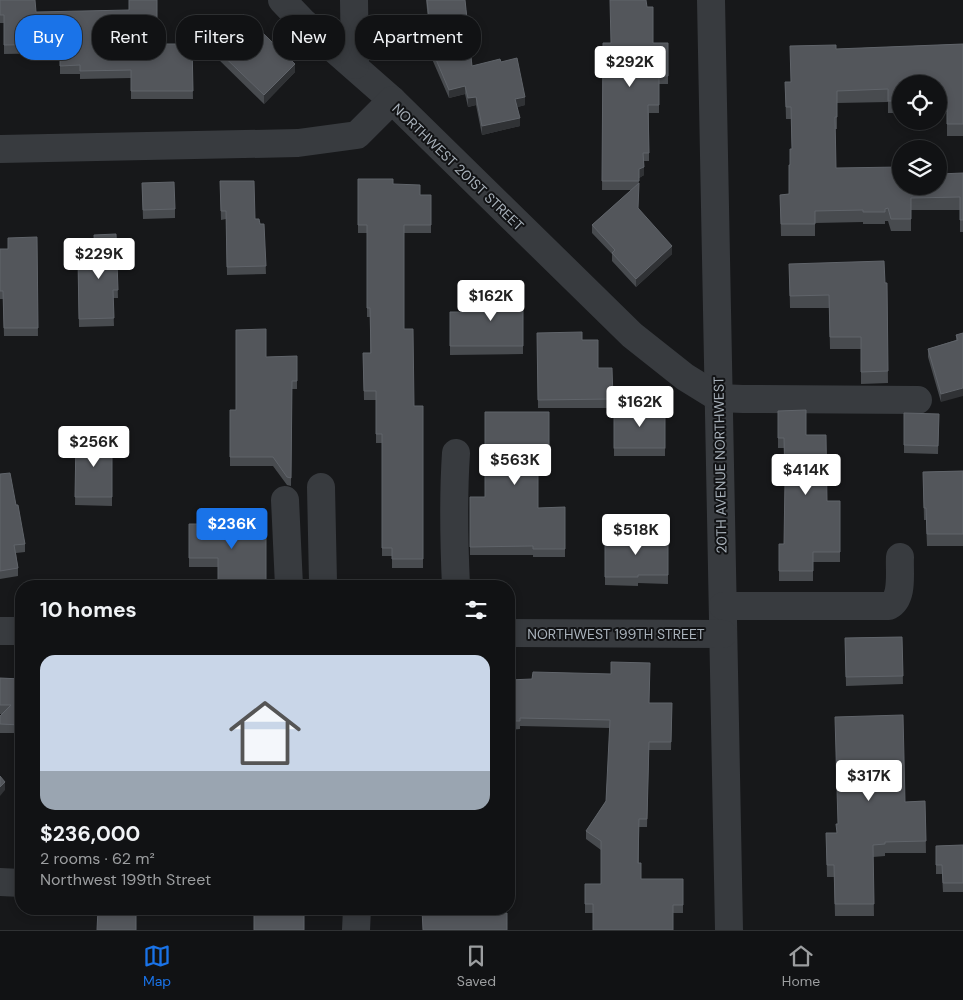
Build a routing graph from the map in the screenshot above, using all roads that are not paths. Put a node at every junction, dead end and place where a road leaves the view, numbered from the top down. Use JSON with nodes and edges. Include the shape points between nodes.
{"nodes":[{"id":1,"x":282,"y":0,"type":"edge"},
{"id":2,"x":354,"y":0,"type":"edge"},
{"id":3,"x":711,"y":0,"type":"edge"},
{"id":4,"x":354,"y":65,"type":"junction"},
{"id":5,"x":392,"y":100,"type":"junction"},
{"id":6,"x":0,"y":149,"type":"edge"},
{"id":7,"x":719,"y":398,"type":"junction"},
{"id":8,"x":918,"y":400,"type":"dead end"},
{"id":9,"x":456,"y":453,"type":"dead end"},
{"id":10,"x":321,"y":487,"type":"dead end"},
{"id":11,"x":285,"y":500,"type":"dead end"},
{"id":12,"x":900,"y":557,"type":"dead end"},
{"id":13,"x":289,"y":580,"type":"edge"},
{"id":14,"x":323,"y":580,"type":"edge"},
{"id":15,"x":456,"y":580,"type":"edge"},
{"id":16,"x":723,"y":606,"type":"junction"},
{"id":17,"x":0,"y":631,"type":"edge"},
{"id":18,"x":15,"y":631,"type":"edge"},
{"id":19,"x":515,"y":634,"type":"edge"},
{"id":20,"x":723,"y":634,"type":"junction"},
{"id":21,"x":0,"y":882,"type":"edge"},
{"id":22,"x":15,"y":883,"type":"edge"},
{"id":23,"x":357,"y":915,"type":"edge"},
{"id":24,"x":356,"y":930,"type":"edge"},
{"id":25,"x":729,"y":930,"type":"edge"}],
"edges":[{"from":1,"to":4,"type":"street"},
{"from":2,"to":4,"type":"street"},
{"from":3,"to":7,"type":"street","name":"20TH AVENUE NORTHWEST"},
{"from":4,"to":5,"type":"street"},
{"from":5,"to":6,"type":"street","name":"NORTHWEST 201ST STREET","via":[[356,135],[317,141]]},
{"from":5,"to":7,"type":"street","name":"NORTHWEST 201ST STREET","via":[[632,334],[685,377]]},
{"from":7,"to":8,"type":"street"},
{"from":7,"to":16,"type":"street","name":"20TH AVENUE NORTHWEST"},
{"from":9,"to":15,"type":"street"},
{"from":10,"to":14,"type":"street"},
{"from":11,"to":13,"type":"street"},
{"from":12,"to":16,"type":"street","via":[[899,597],[889,606]]},
{"from":16,"to":20,"type":"street","name":"20TH AVENUE NORTHWEST"},
{"from":17,"to":18,"type":"street"},
{"from":19,"to":20,"type":"street","name":"NORTHWEST 199TH STREET"},
{"from":20,"to":25,"type":"street","name":"20TH AVENUE NORTHWEST"},
{"from":21,"to":22,"type":"street"},
{"from":23,"to":24,"type":"street"}]}
